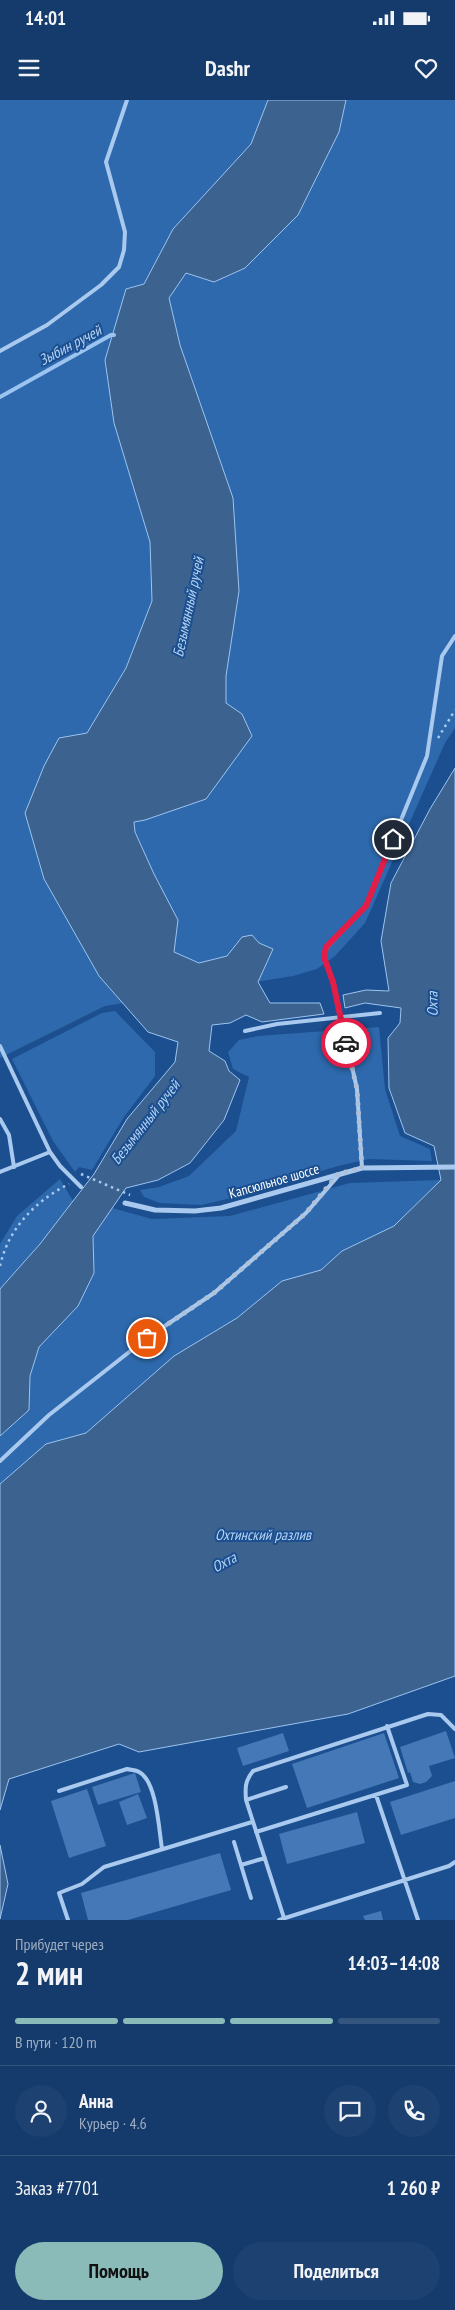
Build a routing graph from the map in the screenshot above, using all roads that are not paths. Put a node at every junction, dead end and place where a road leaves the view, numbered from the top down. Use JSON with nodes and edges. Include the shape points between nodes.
{"nodes":[{"id":1,"x":127,"y":100,"type":"edge"},
{"id":2,"x":0,"y":351,"type":"edge"},
{"id":3,"x":455,"y":636,"type":"edge"},
{"id":4,"x":380,"y":1013,"type":"dead end"},
{"id":5,"x":339,"y":1016,"type":"junction"},
{"id":6,"x":245,"y":1030,"type":"dead end"},
{"id":7,"x":0,"y":1046,"type":"edge"},
{"id":8,"x":0,"y":1119,"type":"edge"},
{"id":9,"x":50,"y":1152,"type":"junction"},
{"id":10,"x":14,"y":1167,"type":"junction"},
{"id":11,"x":455,"y":1167,"type":"edge"},
{"id":12,"x":362,"y":1168,"type":"junction"},
{"id":13,"x":0,"y":1172,"type":"edge"},
{"id":14,"x":338,"y":1174,"type":"junction"},
{"id":15,"x":81,"y":1187,"type":"dead end"},
{"id":16,"x":125,"y":1203,"type":"dead end"},
{"id":17,"x":0,"y":1461,"type":"edge"},
{"id":18,"x":387,"y":1726,"type":"junction"},
{"id":19,"x":455,"y":1729,"type":"edge"},
{"id":20,"x":286,"y":1787,"type":"dead end"},
{"id":21,"x":59,"y":1791,"type":"dead end"},
{"id":22,"x":376,"y":1795,"type":"junction"},
{"id":23,"x":246,"y":1800,"type":"junction"},
{"id":24,"x":252,"y":1822,"type":"junction"},
{"id":25,"x":256,"y":1832,"type":"junction"},
{"id":26,"x":234,"y":1842,"type":"dead end"},
{"id":27,"x":162,"y":1849,"type":"junction"},
{"id":28,"x":264,"y":1858,"type":"junction"},
{"id":29,"x":455,"y":1862,"type":"edge"},
{"id":30,"x":241,"y":1866,"type":"junction"},
{"id":31,"x":404,"y":1880,"type":"junction"},
{"id":32,"x":251,"y":1898,"type":"dead end"},
{"id":33,"x":284,"y":1918,"type":"junction"},
{"id":34,"x":68,"y":1920,"type":"edge"},
{"id":35,"x":279,"y":1920,"type":"edge"},
{"id":36,"x":418,"y":1920,"type":"edge"}],
"edges":[{"from":1,"to":2,"type":"lane","via":[[106,162],[125,232],[119,267],[102,285],[48,325]]},
{"from":3,"to":5,"type":"lane","via":[[442,656],[427,756],[366,906],[326,947],[324,957],[333,982]]},
{"from":4,"to":5,"type":"lane"},
{"from":5,"to":6,"type":"lane"},
{"from":5,"to":12,"type":"lane","via":[[357,1089]]},
{"from":7,"to":9,"type":"lane"},
{"from":8,"to":10,"type":"lane","via":[[9,1135]]},
{"from":9,"to":10,"type":"lane"},
{"from":9,"to":15,"type":"lane"},
{"from":10,"to":13,"type":"lane"},
{"from":11,"to":12,"type":"street","name":"Капсюльное шоссе"},
{"from":12,"to":14,"type":"street","name":"Капсюльное шоссе"},
{"from":14,"to":16,"type":"street","name":"Капсюльное шоссе","via":[[221,1208],[195,1212],[155,1210]]},
{"from":14,"to":17,"type":"lane","via":[[306,1213],[214,1293],[147,1338],[56,1409]]},
{"from":18,"to":19,"type":"lane","via":[[428,1714],[441,1716]]},
{"from":18,"to":22,"type":"lane","via":[[407,1785]]},
{"from":18,"to":23,"type":"lane","via":[[253,1771],[247,1778]]},
{"from":20,"to":23,"type":"lane"},
{"from":21,"to":27,"type":"lane","via":[[127,1769],[139,1772],[154,1796]]},
{"from":22,"to":25,"type":"lane"},
{"from":22,"to":31,"type":"lane"},
{"from":23,"to":24,"type":"lane"},
{"from":24,"to":25,"type":"lane"},
{"from":24,"to":27,"type":"lane"},
{"from":25,"to":28,"type":"lane"},
{"from":26,"to":30,"type":"lane"},
{"from":27,"to":34,"type":"lane","via":[[104,1867],[82,1884],[60,1893]]},
{"from":28,"to":30,"type":"lane"},
{"from":28,"to":33,"type":"lane"},
{"from":29,"to":31,"type":"lane"},
{"from":30,"to":32,"type":"lane"},
{"from":31,"to":33,"type":"lane"},
{"from":31,"to":36,"type":"lane"},
{"from":33,"to":35,"type":"lane"}]}
